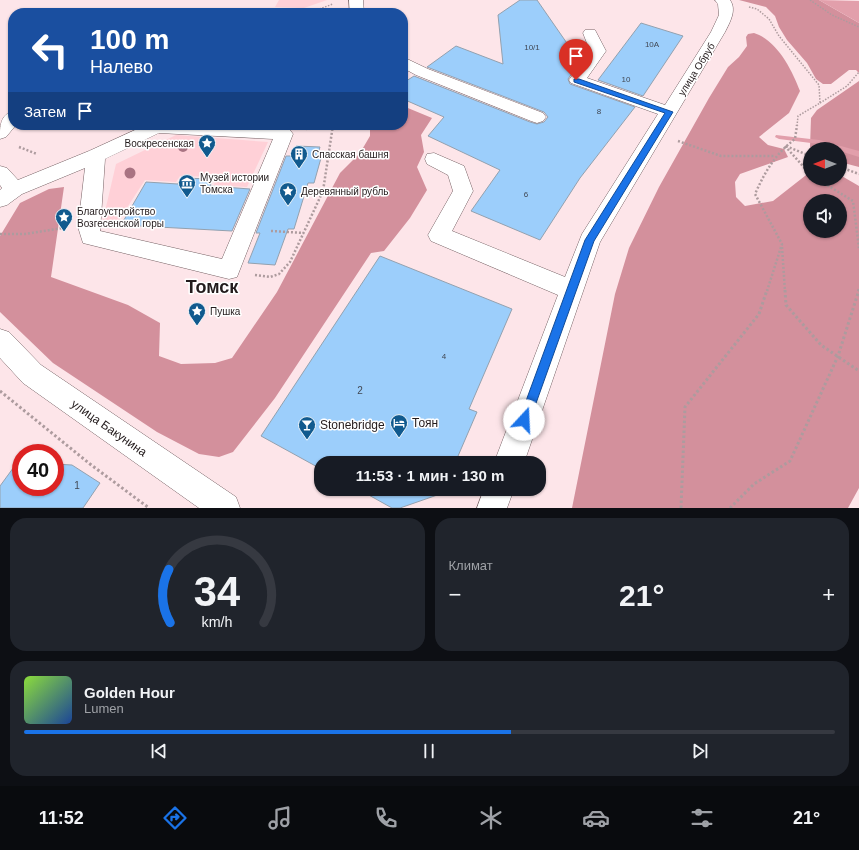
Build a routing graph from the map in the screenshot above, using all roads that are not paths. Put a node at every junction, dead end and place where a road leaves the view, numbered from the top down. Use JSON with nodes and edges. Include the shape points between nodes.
{"nodes":[{"id":1,"x":723,"y":1,"type":"edge"},
{"id":2,"x":590,"y":33,"type":"dead end"},
{"id":3,"x":408,"y":65,"type":"edge"},
{"id":4,"x":669,"y":112,"type":"junction"},
{"id":5,"x":536,"y":118,"type":"dead end"},
{"id":6,"x":8,"y":123,"type":"edge"},
{"id":7,"x":151,"y":130,"type":"edge"},
{"id":8,"x":211,"y":130,"type":"edge"},
{"id":9,"x":0,"y":133,"type":"edge"},
{"id":10,"x":96,"y":156,"type":"junction"},
{"id":11,"x":434,"y":159,"type":"dead end"},
{"id":12,"x":0,"y":173,"type":"edge"},
{"id":13,"x":8,"y":194,"type":"edge"},
{"id":14,"x":572,"y":290,"type":"junction"},
{"id":15,"x":0,"y":340,"type":"edge"},
{"id":16,"x":512,"y":456,"type":"edge"},
{"id":17,"x":496,"y":496,"type":"edge"},
{"id":18,"x":225,"y":508,"type":"edge"},
{"id":19,"x":492,"y":508,"type":"edge"}],
"edges":[{"from":1,"to":4,"type":"street","name":"улица Обруб","via":[[726,15],[718,32]]},
{"from":2,"to":4,"type":"street","via":[[598,51],[576,80]]},
{"from":3,"to":5,"type":"street"},
{"from":4,"to":14,"type":"street","name":"улица Обруб","via":[[590,240]]},
{"from":6,"to":9,"type":"street"},
{"from":7,"to":10,"type":"street"},
{"from":8,"to":10,"type":"street","via":[[284,134],[228,270],[91,237],[89,227]]},
{"from":10,"to":13,"type":"street"},
{"from":11,"to":14,"type":"street","via":[[457,171],[463,191],[439,235]]},
{"from":12,"to":13,"type":"street"},
{"from":14,"to":16,"type":"street","name":"улица Обруб"},
{"from":15,"to":18,"type":"street","name":"улица Бакунина","via":[[32,374]]},
{"from":17,"to":19,"type":"street"}]}
